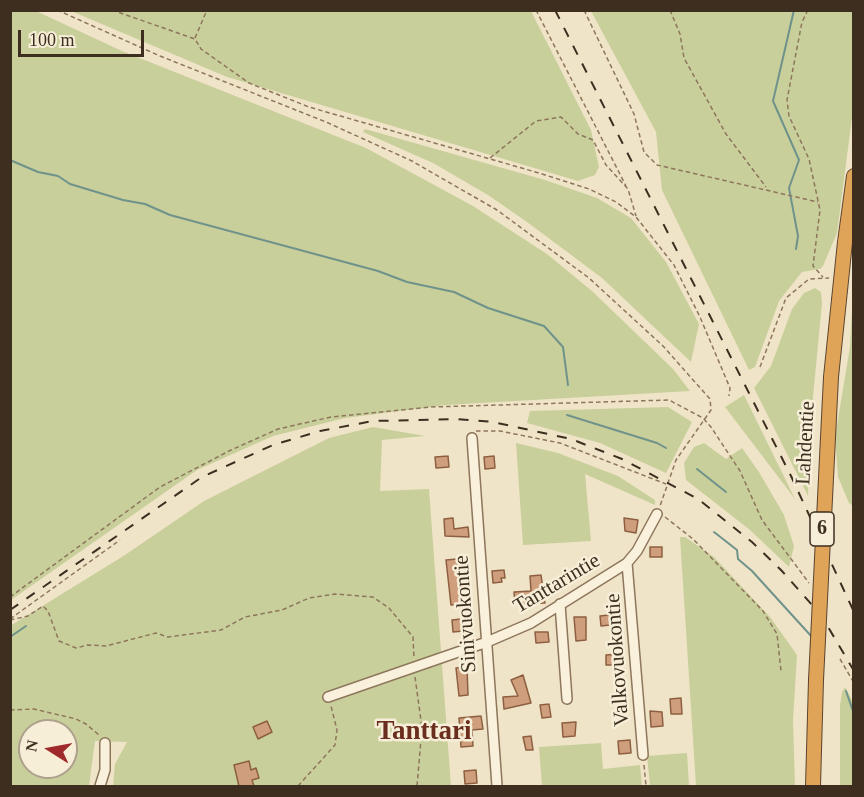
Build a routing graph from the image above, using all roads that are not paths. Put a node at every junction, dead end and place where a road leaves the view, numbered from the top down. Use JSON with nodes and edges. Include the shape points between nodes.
{"nodes":[{"id":1,"x":854,"y":176,"type":"edge"},
{"id":2,"x":472,"y":438,"type":"road end"},
{"id":3,"x":657,"y":514,"type":"road end"},
{"id":4,"x":627,"y":563,"type":"junction"},
{"id":5,"x":560,"y":603,"type":"junction"},
{"id":6,"x":487,"y":642,"type":"junction"},
{"id":7,"x":328,"y":697,"type":"road end"},
{"id":8,"x":567,"y":699,"type":"dead end"},
{"id":9,"x":105,"y":743,"type":"road end"},
{"id":10,"x":643,"y":755,"type":"road end"},
{"id":11,"x":100,"y":786,"type":"edge"},
{"id":12,"x":497,"y":786,"type":"edge"},
{"id":13,"x":813,"y":786,"type":"edge"}],
"edges":[{"from":1,"to":13,"type":"highway","name":"Lahdentie","number":"6","bridge":true,"via":[[831,377]]},
{"from":2,"to":6,"type":"street","name":"Sinivuokontie"},
{"from":3,"to":4,"type":"street","name":"Tanttarintie","via":[[638,551]]},
{"from":4,"to":5,"type":"street","name":"Tanttarintie"},
{"from":4,"to":10,"type":"street","name":"Valkovuokontie"},
{"from":5,"to":6,"type":"street","name":"Tanttarintie","via":[[531,623]]},
{"from":5,"to":8,"type":"street"},
{"from":6,"to":7,"type":"street","name":"Tanttarintie"},
{"from":6,"to":12,"type":"street","name":"Sinivuokontie"},
{"from":9,"to":11,"type":"street","via":[[105,770]]}]}
